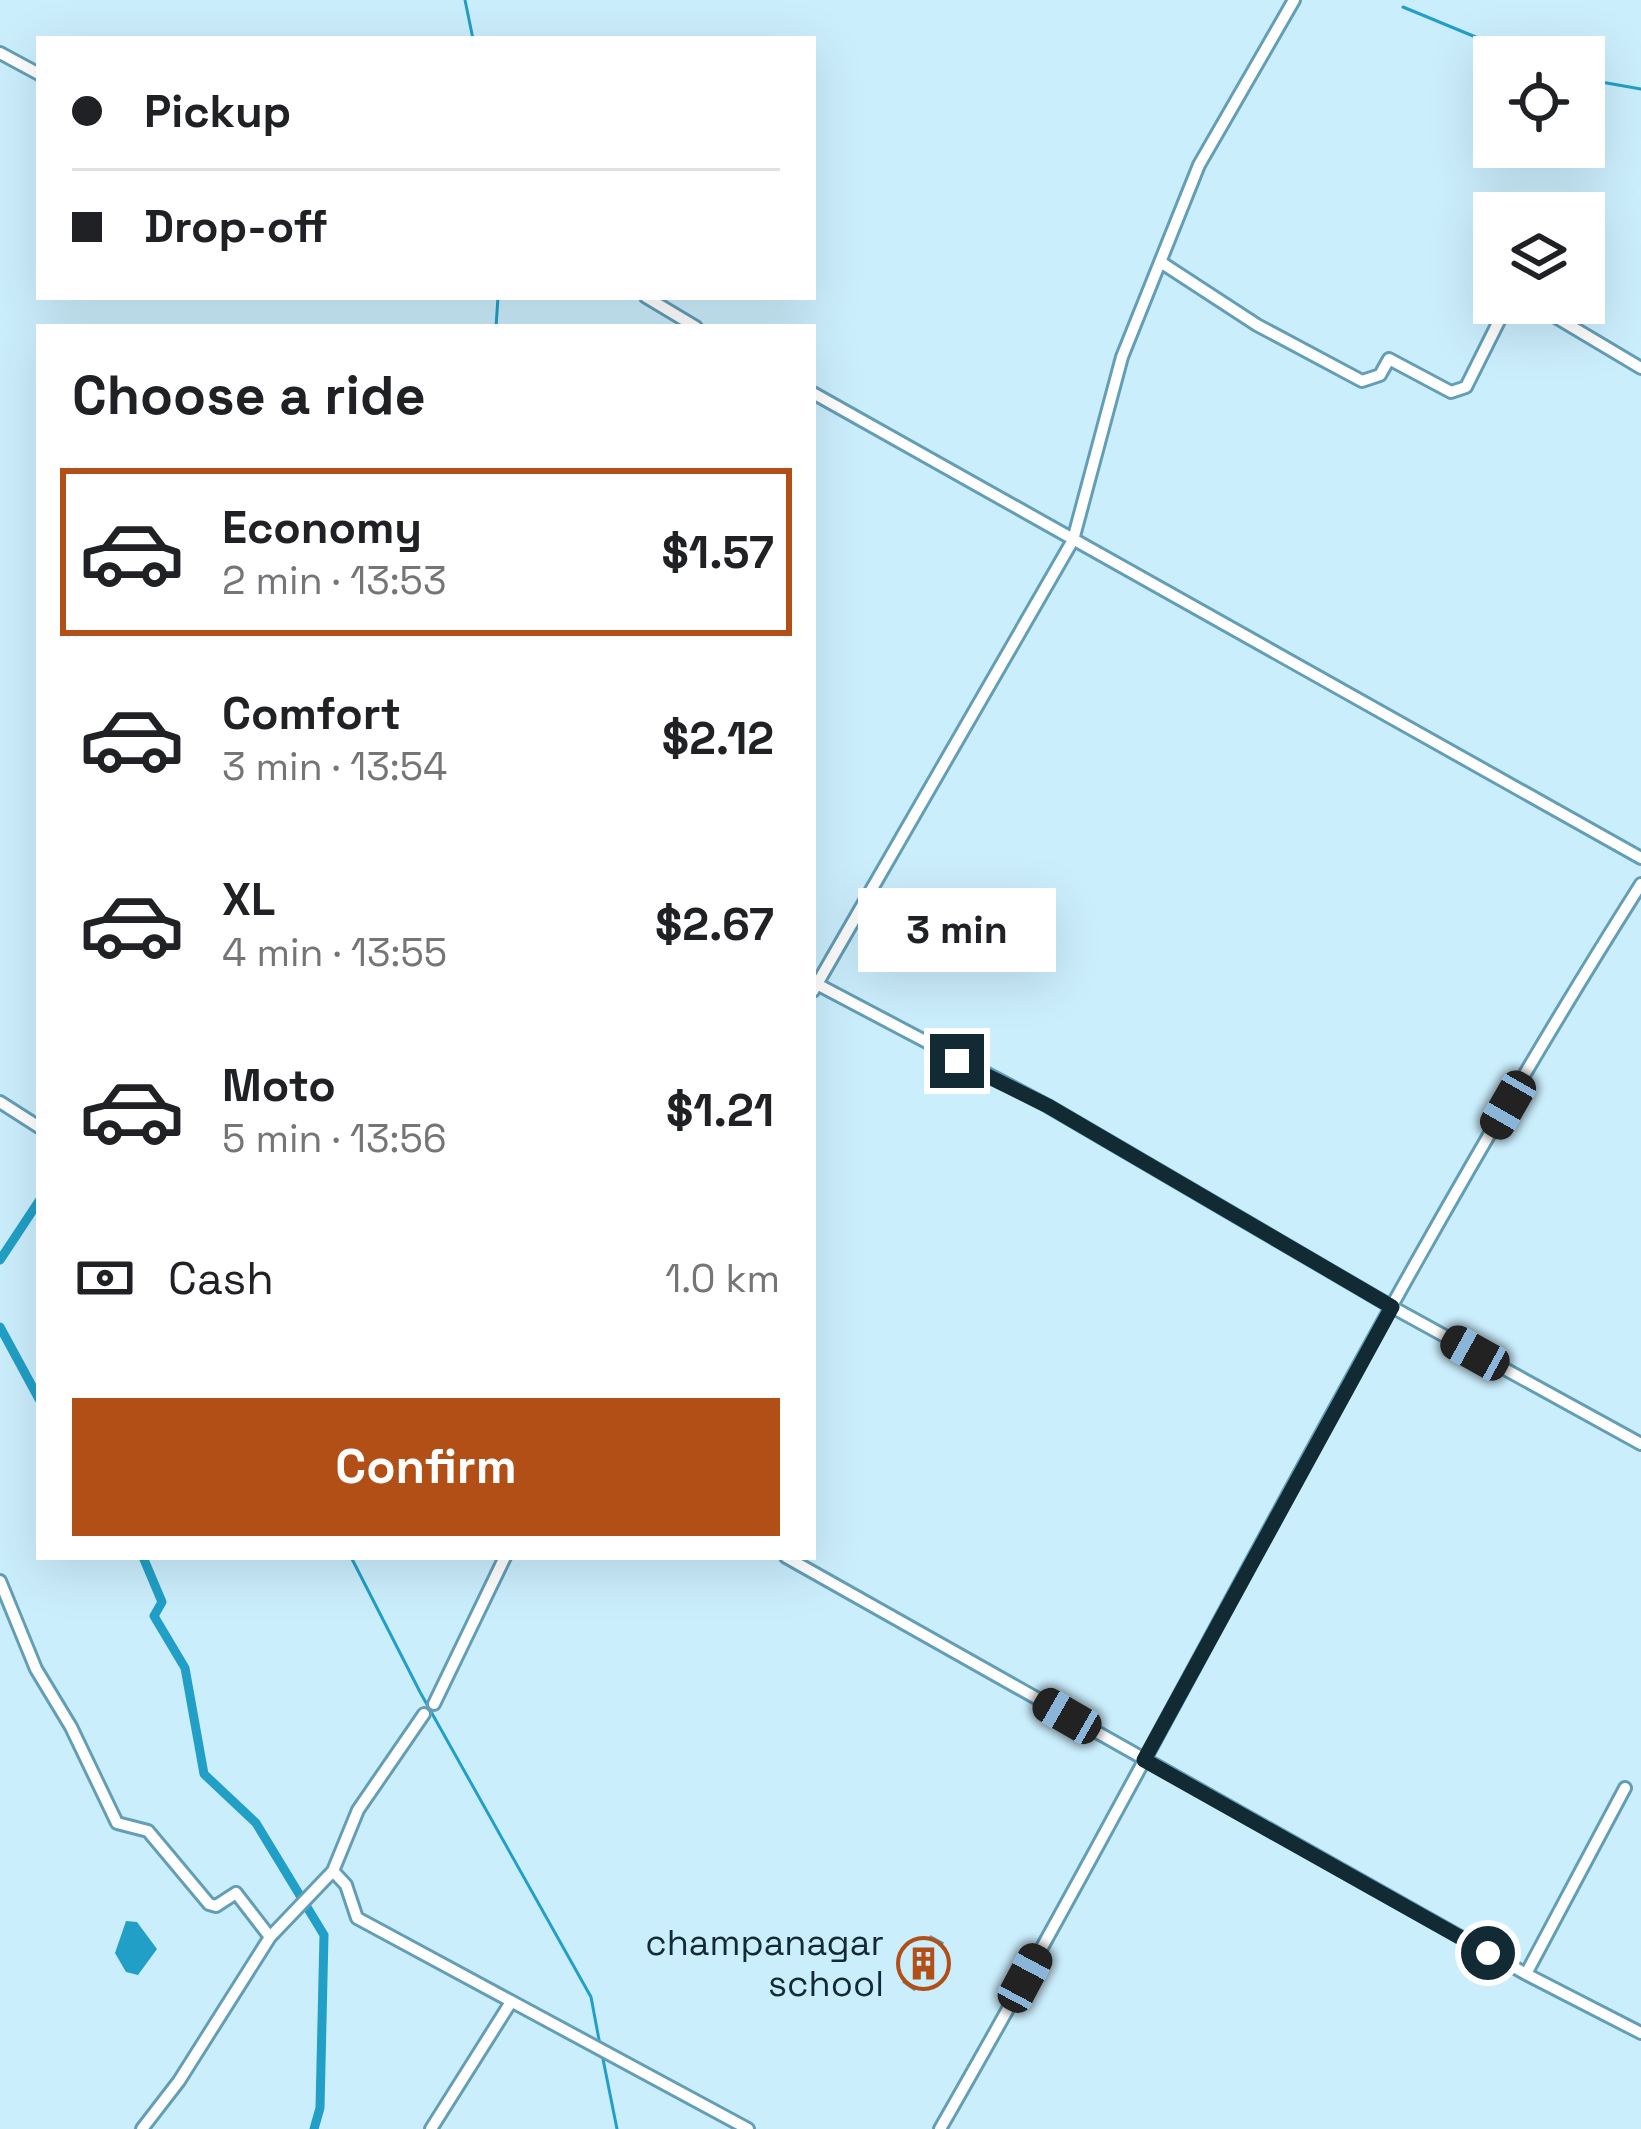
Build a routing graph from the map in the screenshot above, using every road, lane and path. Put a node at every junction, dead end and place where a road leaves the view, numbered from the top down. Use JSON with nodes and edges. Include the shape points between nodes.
{"nodes":[{"id":1,"x":1294,"y":0,"type":"edge"},
{"id":2,"x":0,"y":53,"type":"edge"},
{"id":3,"x":36,"y":72,"type":"edge"},
{"id":4,"x":1162,"y":262,"type":"junction"},
{"id":5,"x":651,"y":300,"type":"edge"},
{"id":6,"x":690,"y":324,"type":"edge"},
{"id":7,"x":1498,"y":324,"type":"edge"},
{"id":8,"x":1567,"y":324,"type":"edge"},
{"id":9,"x":1641,"y":368,"type":"edge"},
{"id":10,"x":816,"y":395,"type":"edge"},
{"id":11,"x":1073,"y":541,"type":"junction"},
{"id":12,"x":1641,"y":858,"type":"edge"},
{"id":13,"x":1641,"y":884,"type":"edge"},
{"id":14,"x":816,"y":983,"type":"edge"},
{"id":15,"x":816,"y":987,"type":"edge"},
{"id":16,"x":0,"y":1102,"type":"edge"},
{"id":17,"x":36,"y":1125,"type":"edge"},
{"id":18,"x":1392,"y":1307,"type":"junction"},
{"id":19,"x":1641,"y":1444,"type":"edge"},
{"id":20,"x":504,"y":1560,"type":"edge"},
{"id":21,"x":791,"y":1560,"type":"edge"},
{"id":22,"x":0,"y":1581,"type":"edge"},
{"id":23,"x":434,"y":1704,"type":"dead end"},
{"id":24,"x":424,"y":1714,"type":"dead end"},
{"id":25,"x":1144,"y":1760,"type":"junction"},
{"id":26,"x":1625,"y":1788,"type":"dead end"},
{"id":27,"x":333,"y":1871,"type":"junction"},
{"id":28,"x":270,"y":1937,"type":"junction"},
{"id":29,"x":1526,"y":1974,"type":"junction"},
{"id":30,"x":511,"y":2002,"type":"junction"},
{"id":31,"x":1641,"y":2033,"type":"edge"},
{"id":32,"x":142,"y":2129,"type":"edge"},
{"id":33,"x":430,"y":2129,"type":"edge"},
{"id":34,"x":748,"y":2129,"type":"edge"},
{"id":35,"x":940,"y":2129,"type":"edge"}],
"edges":[{"from":1,"to":4,"type":"street","via":[[1199,165]]},
{"from":2,"to":3,"type":"street"},
{"from":4,"to":7,"type":"street","via":[[1256,325],[1362,381],[1389,359],[1451,392],[1466,387]]},
{"from":4,"to":11,"type":"street","via":[[1122,357]]},
{"from":5,"to":6,"type":"street"},
{"from":8,"to":9,"type":"street"},
{"from":10,"to":11,"type":"street"},
{"from":11,"to":12,"type":"street"},
{"from":11,"to":14,"type":"street"},
{"from":13,"to":18,"type":"street"},
{"from":15,"to":18,"type":"street","via":[[1048,1106]]},
{"from":16,"to":17,"type":"street"},
{"from":18,"to":19,"type":"street"},
{"from":18,"to":25,"type":"street"},
{"from":20,"to":23,"type":"street"},
{"from":21,"to":25,"type":"street"},
{"from":22,"to":28,"type":"street","via":[[117,1823],[148,1831],[209,1904],[243,1898]]},
{"from":24,"to":27,"type":"street","via":[[358,1810]]},
{"from":25,"to":29,"type":"street"},
{"from":25,"to":35,"type":"street"},
{"from":26,"to":29,"type":"street"},
{"from":27,"to":28,"type":"street"},
{"from":27,"to":30,"type":"street","via":[[357,1918]]},
{"from":28,"to":32,"type":"street"},
{"from":29,"to":31,"type":"street"},
{"from":30,"to":33,"type":"street"},
{"from":30,"to":34,"type":"street"}]}
